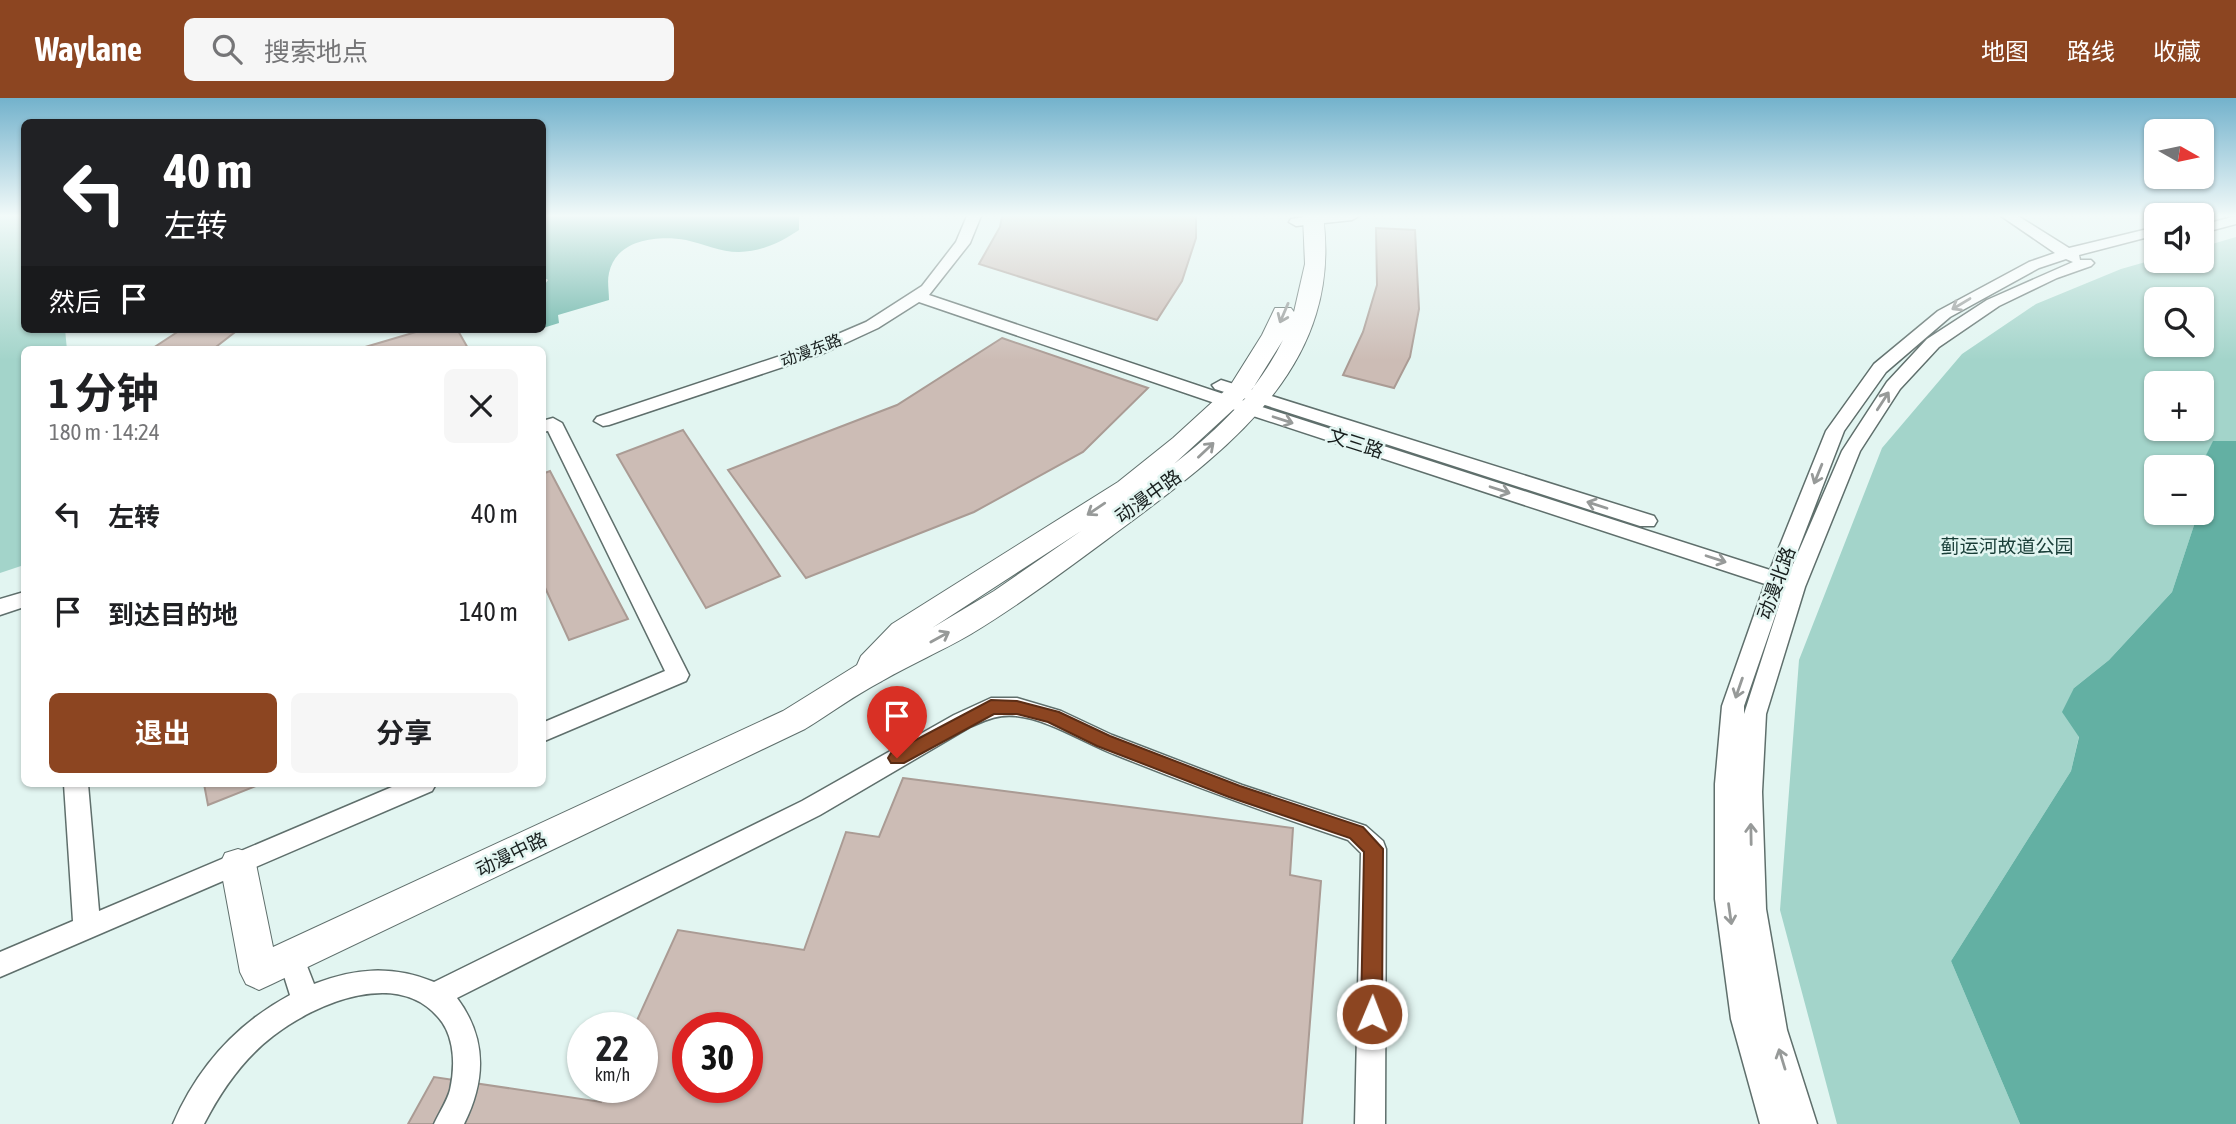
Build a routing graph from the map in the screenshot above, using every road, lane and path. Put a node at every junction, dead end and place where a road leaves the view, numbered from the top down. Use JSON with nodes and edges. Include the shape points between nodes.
{"nodes":[{"id":1,"x":946,"y":264,"type":"edge"},
{"id":2,"x":1295,"y":264,"type":"edge"},
{"id":3,"x":2041,"y":264,"type":"edge"},
{"id":4,"x":923,"y":293,"type":"junction"},
{"id":5,"x":1244,"y":400,"type":"junction"},
{"id":6,"x":603,"y":421,"type":"dead end"},
{"id":7,"x":546,"y":426,"type":"edge"},
{"id":8,"x":1789,"y":576,"type":"junction"},
{"id":9,"x":21,"y":600,"type":"edge"},
{"id":10,"x":0,"y":607,"type":"edge"},
{"id":11,"x":546,"y":731,"type":"edge"},
{"id":12,"x":76,"y":787,"type":"edge"},
{"id":13,"x":417,"y":787,"type":"edge"},
{"id":14,"x":238,"y":864,"type":"junction"},
{"id":15,"x":86,"y":928,"type":"junction"},
{"id":16,"x":292,"y":957,"type":"junction"},
{"id":17,"x":0,"y":965,"type":"edge"},
{"id":18,"x":435,"y":995,"type":"junction"},
{"id":19,"x":306,"y":1002,"type":"junction"},
{"id":20,"x":188,"y":1124,"type":"edge"},
{"id":21,"x":449,"y":1124,"type":"edge"},
{"id":22,"x":1370,"y":1124,"type":"edge"},
{"id":23,"x":1775,"y":1124,"type":"edge"},
{"id":24,"x":1802,"y":1124,"type":"edge"}],
"edges":[{"from":1,"to":4,"type":"street","name":"动漫东路"},
{"from":2,"to":5,"type":"street","name":"动漫中路","via":[[1292,293]]},
{"from":3,"to":8,"type":"street","name":"动漫北路","via":[[1944,314],[1880,368],[1835,431]]},
{"from":4,"to":5,"type":"street","name":"文三路"},
{"from":4,"to":6,"type":"street","name":"动漫东路","via":[[872,325],[816,350]]},
{"from":5,"to":8,"type":"street","name":"文三路"},
{"from":5,"to":16,"type":"street","name":"动漫中路","via":[[1189,465],[1045,572],[960,626],[858,679],[794,720]]},
{"from":7,"to":11,"type":"street","via":[[553,423],[678,675]]},
{"from":8,"to":23,"type":"street","name":"动漫北路","one_way":true,"via":[[1733,706],[1727,783],[1728,899],[1745,1019]]},
{"from":24,"to":8,"type":"street","name":"动漫北路","one_way":true,"via":[[1773,1030],[1755,923],[1750,792],[1755,714]]},
{"from":9,"to":10,"type":"street"},
{"from":12,"to":15,"type":"street"},
{"from":13,"to":14,"type":"street"},
{"from":14,"to":15,"type":"street"},
{"from":14,"to":16,"type":"street","name":"动漫中路","via":[[259,972]]},
{"from":15,"to":17,"type":"street"},
{"from":16,"to":19,"type":"street"},
{"from":18,"to":19,"type":"street","via":[[402,983],[363,982]]},
{"from":18,"to":21,"type":"street","via":[[457,1017],[468,1049],[464,1091]]},
{"from":18,"to":22,"type":"street","via":[[811,808],[962,721],[991,707],[1017,707],[1235,792],[1357,833],[1374,849]]},
{"from":19,"to":20,"type":"street","via":[[277,1017],[238,1048],[206,1087]]}]}
